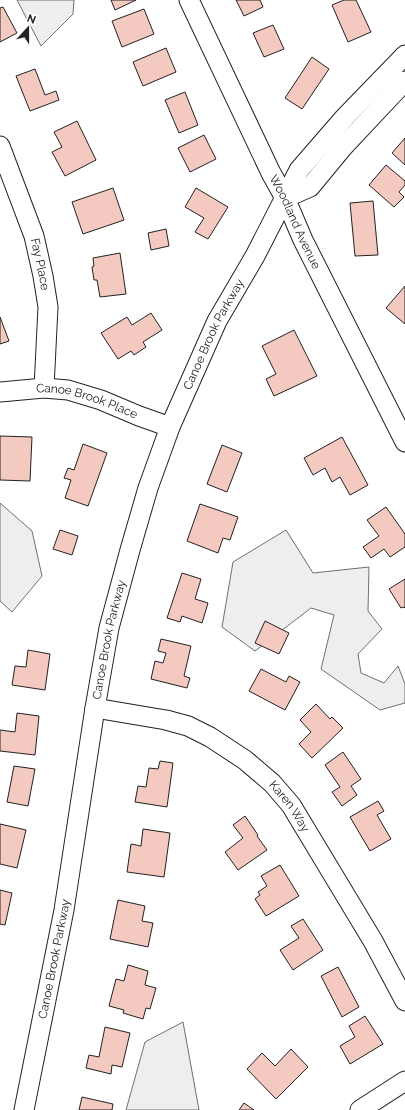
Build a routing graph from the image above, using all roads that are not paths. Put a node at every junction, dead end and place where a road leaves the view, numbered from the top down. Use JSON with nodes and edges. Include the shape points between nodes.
{"nodes":[{"id":1,"x":189,"y":0,"type":"edge"},
{"id":2,"x":405,"y":55,"type":"edge"},
{"id":3,"x":405,"y":81,"type":"edge"},
{"id":4,"x":0,"y":146,"type":"edge"},
{"id":5,"x":285,"y":198,"type":"junction"},
{"id":6,"x":44,"y":388,"type":"junction"},
{"id":7,"x":0,"y":392,"type":"edge"},
{"id":8,"x":398,"y":414,"type":"edge"},
{"id":9,"x":170,"y":427,"type":"junction"},
{"id":10,"x":405,"y":442,"type":"edge"},
{"id":11,"x":95,"y":708,"type":"junction"},
{"id":12,"x":405,"y":1001,"type":"edge"},
{"id":13,"x":405,"y":1081,"type":"edge"},
{"id":14,"x":24,"y":1110,"type":"edge"},
{"id":15,"x":360,"y":1110,"type":"edge"}],
"edges":[{"from":1,"to":5,"type":"street","name":"Woodland Avenue","via":[[267,166]]},
{"from":2,"to":5,"type":"street","name":"Canoe Brook Parkway","via":[[345,117],[299,170]]},
{"from":3,"to":5,"type":"street","via":[[343,147],[310,187]]},
{"from":4,"to":6,"type":"street","name":"Fay Place","via":[[34,236],[43,276],[48,307]]},
{"from":5,"to":8,"type":"street","name":"Woodland Avenue","via":[[303,240]]},
{"from":5,"to":9,"type":"street","name":"Canoe Brook Parkway","via":[[217,321]]},
{"from":6,"to":7,"type":"street","name":"Canoe Brook Place"},
{"from":6,"to":9,"type":"street","name":"Canoe Brook Place","via":[[68,390],[101,400]]},
{"from":8,"to":10,"type":"street","name":"Woodland Avenue"},
{"from":9,"to":11,"type":"street","name":"Canoe Brook Parkway","via":[[148,488],[109,628]]},
{"from":11,"to":12,"type":"street","name":"Karen Way","via":[[188,726],[245,760],[272,783],[291,805]]},
{"from":11,"to":14,"type":"street","name":"Canoe Brook Parkway","via":[[64,910]]},
{"from":13,"to":15,"type":"street"}]}
